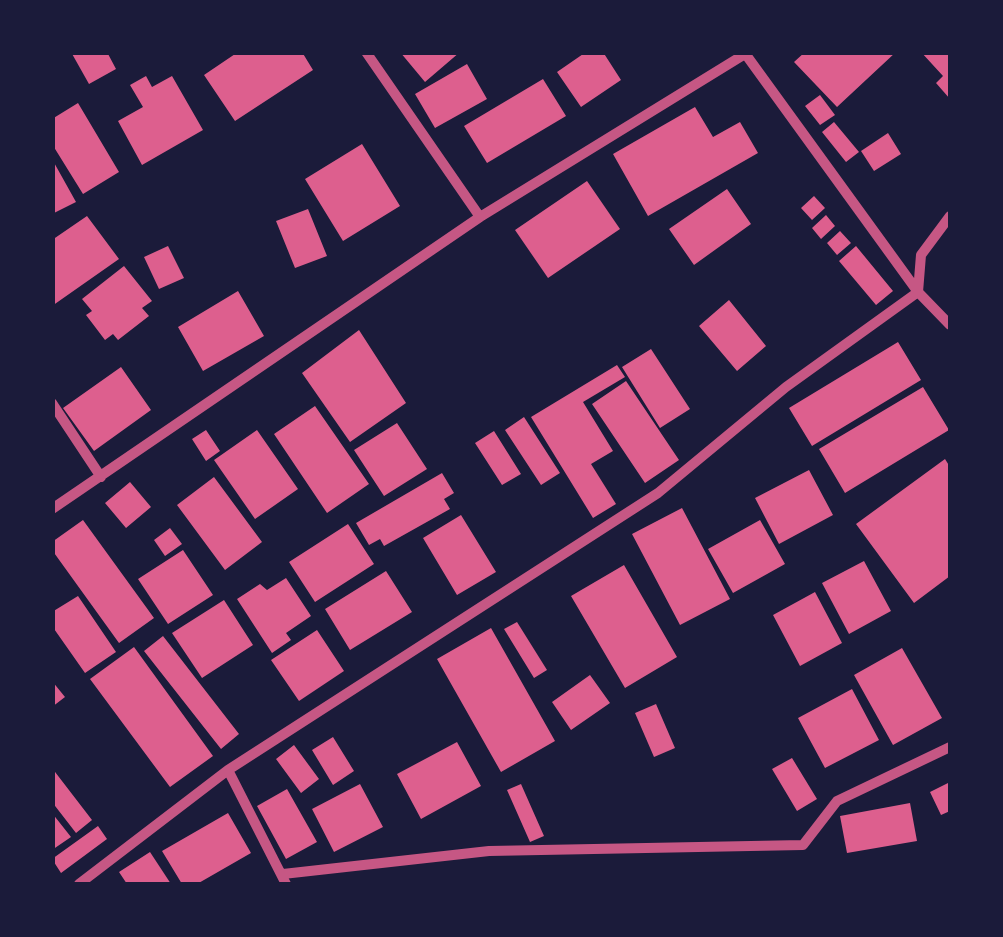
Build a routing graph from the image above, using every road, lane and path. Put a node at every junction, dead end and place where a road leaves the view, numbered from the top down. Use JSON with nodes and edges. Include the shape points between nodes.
{"nodes":[{"id":1,"x":366,"y":52,"type":"edge"},
{"id":2,"x":745,"y":53,"type":"edge"},
{"id":3,"x":950,"y":216,"type":"edge"},
{"id":4,"x":480,"y":217,"type":"junction"},
{"id":5,"x":918,"y":292,"type":"junction"},
{"id":6,"x":950,"y":325,"type":"edge"},
{"id":7,"x":52,"y":402,"type":"edge"},
{"id":8,"x":101,"y":477,"type":"junction"},
{"id":9,"x":52,"y":509,"type":"edge"},
{"id":10,"x":950,"y":746,"type":"edge"},
{"id":11,"x":228,"y":770,"type":"junction"},
{"id":12,"x":284,"y":879,"type":"edge"},
{"id":13,"x":80,"y":884,"type":"edge"}],
"edges":[{"from":1,"to":4,"type":"street"},
{"from":2,"to":4,"type":"street"},
{"from":2,"to":5,"type":"street"},
{"from":3,"to":5,"type":"street","via":[[921,255]]},
{"from":4,"to":8,"type":"street"},
{"from":5,"to":6,"type":"street"},
{"from":5,"to":11,"type":"street","via":[[786,387],[658,493]]},
{"from":7,"to":8,"type":"street"},
{"from":8,"to":9,"type":"street"},
{"from":10,"to":12,"type":"street","via":[[837,800],[803,845],[489,851]]},
{"from":11,"to":12,"type":"street"},
{"from":11,"to":13,"type":"street"}]}
